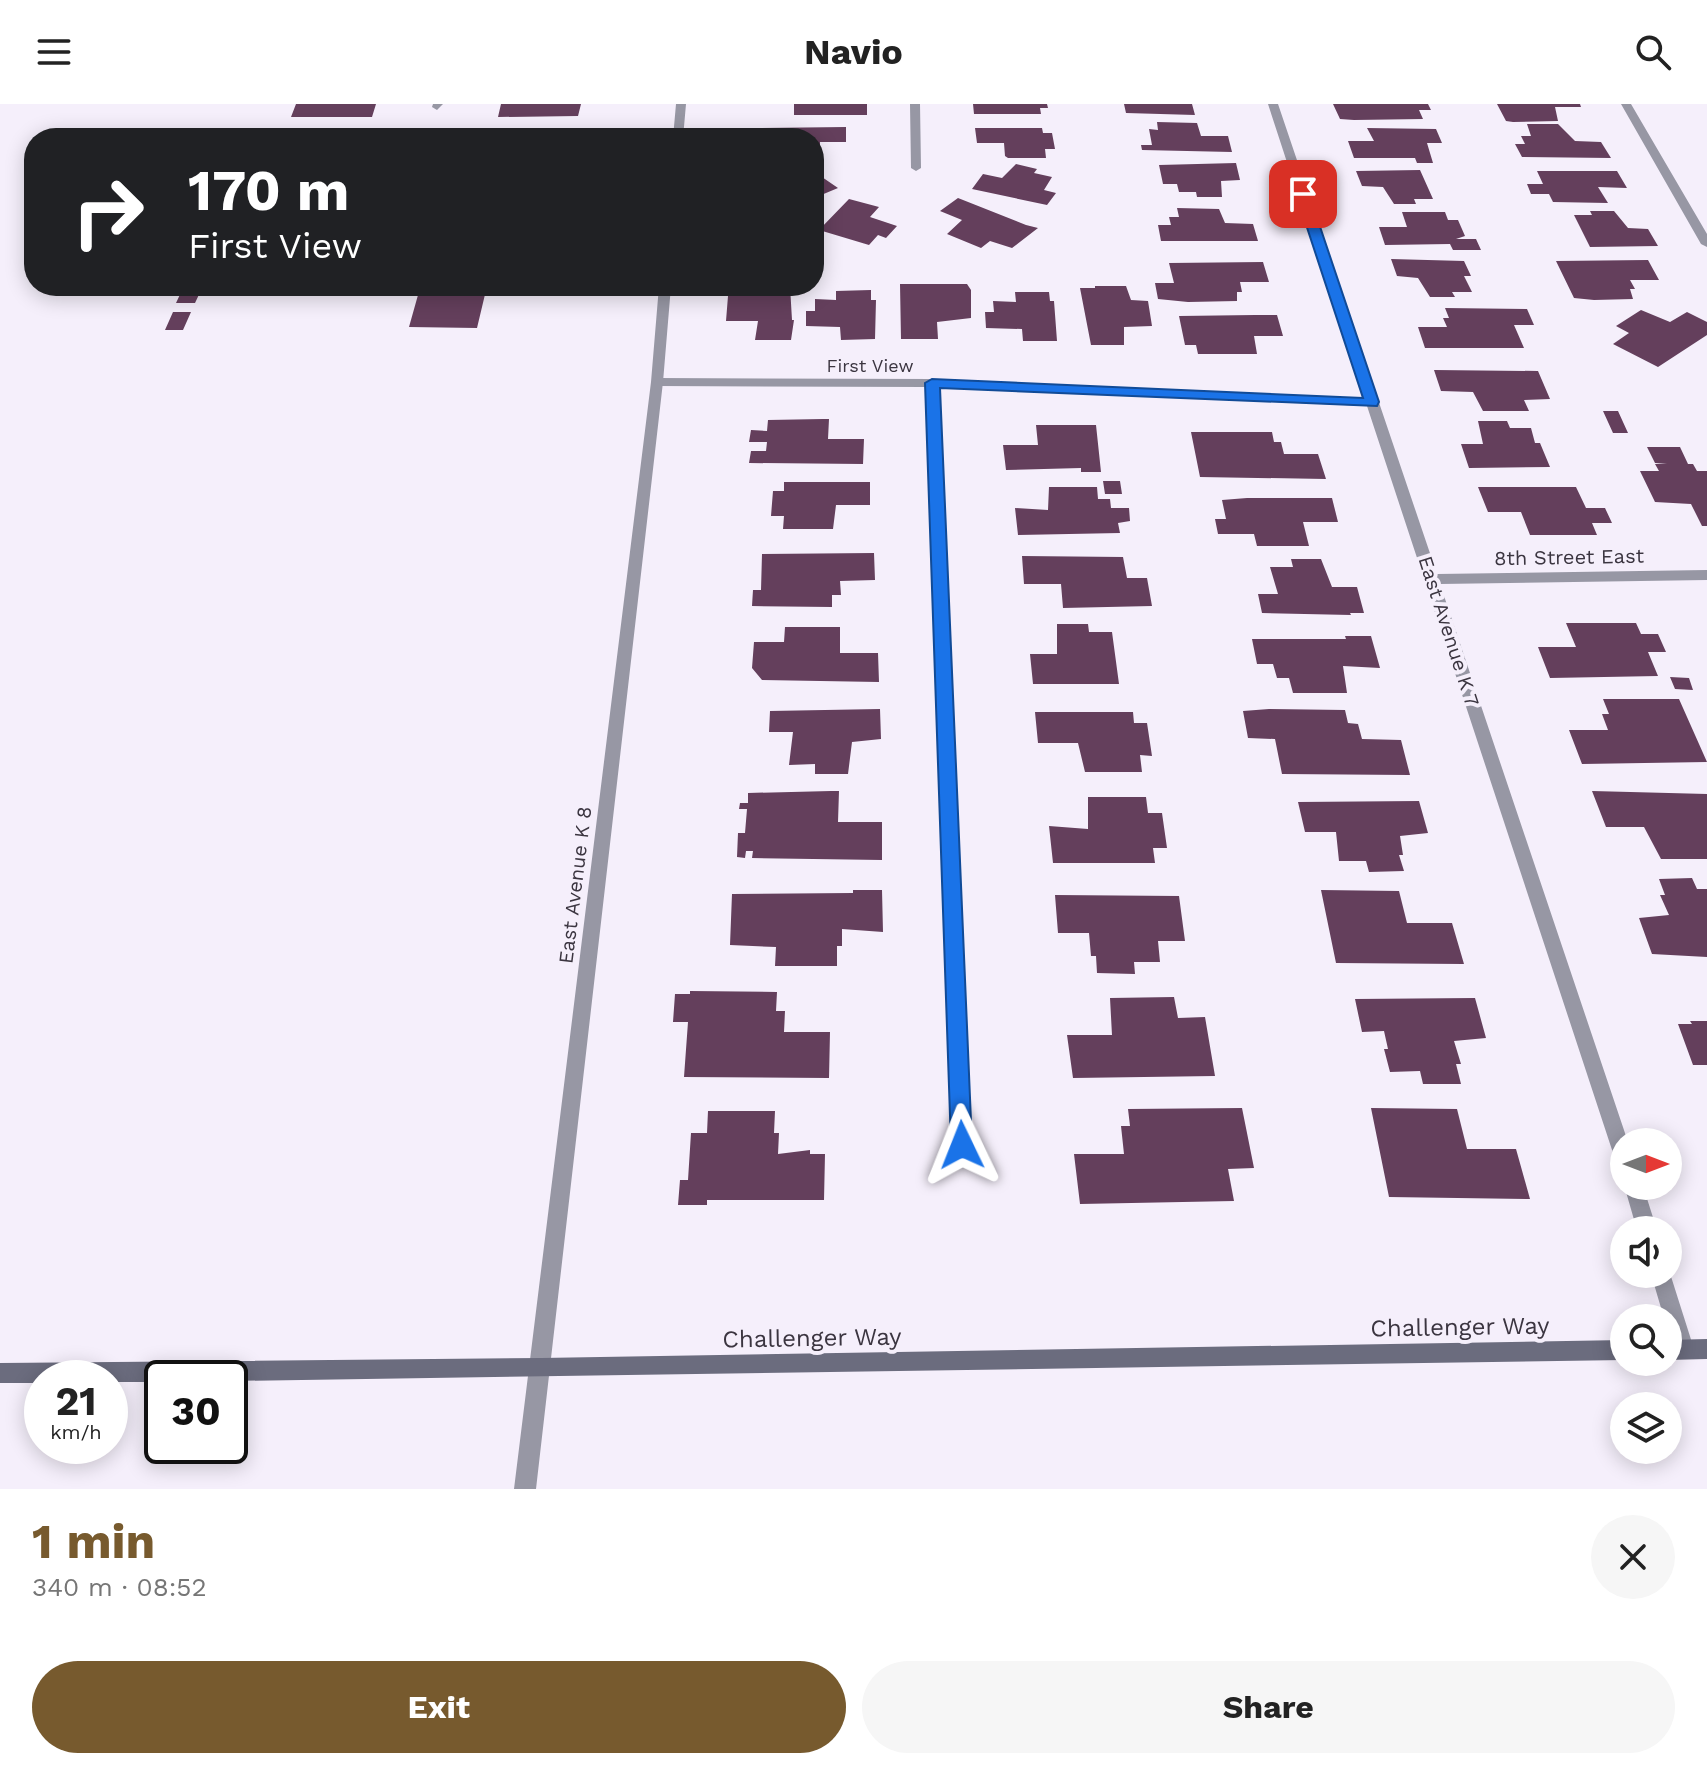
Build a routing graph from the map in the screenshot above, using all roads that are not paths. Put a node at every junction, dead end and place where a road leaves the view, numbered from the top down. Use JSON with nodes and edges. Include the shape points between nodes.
{"nodes":[{"id":1,"x":681,"y":104,"type":"edge"},
{"id":2,"x":915,"y":104,"type":"edge"},
{"id":3,"x":1273,"y":104,"type":"edge"},
{"id":4,"x":1626,"y":104,"type":"edge"},
{"id":5,"x":679,"y":128,"type":"edge"},
{"id":6,"x":916,"y":168,"type":"dead end"},
{"id":7,"x":1707,"y":244,"type":"edge"},
{"id":8,"x":664,"y":296,"type":"edge"},
{"id":9,"x":657,"y":382,"type":"junction"},
{"id":10,"x":932,"y":383,"type":"junction"},
{"id":11,"x":1372,"y":402,"type":"junction"},
{"id":12,"x":1707,"y":575,"type":"edge"},
{"id":13,"x":1432,"y":579,"type":"junction"},
{"id":14,"x":1614,"y":1128,"type":"edge"},
{"id":15,"x":962,"y":1145,"type":"dead end"},
{"id":16,"x":1707,"y":1349,"type":"edge"},
{"id":17,"x":1610,"y":1350,"type":"edge"},
{"id":18,"x":1682,"y":1350,"type":"edge"},
{"id":19,"x":541,"y":1368,"type":"junction"},
{"id":20,"x":0,"y":1373,"type":"edge"},
{"id":21,"x":525,"y":1489,"type":"edge"}],
"edges":[{"from":1,"to":5,"type":"street"},
{"from":2,"to":6,"type":"street"},
{"from":3,"to":11,"type":"street","name":"East Avenue K 7"},
{"from":4,"to":7,"type":"street"},
{"from":8,"to":9,"type":"street","name":"East Avenue K 8"},
{"from":9,"to":10,"type":"street","name":"First View"},
{"from":9,"to":19,"type":"street","name":"East Avenue K 8"},
{"from":10,"to":11,"type":"street","name":"First View"},
{"from":10,"to":15,"type":"street"},
{"from":11,"to":13,"type":"street","name":"East Avenue K 7"},
{"from":12,"to":13,"type":"street","name":"8th Street East"},
{"from":13,"to":14,"type":"street","name":"East Avenue K 7"},
{"from":16,"to":18,"type":"main road"},
{"from":17,"to":19,"type":"main road","name":"Challenger Way"},
{"from":19,"to":20,"type":"main road","name":"Challenger Way"},
{"from":19,"to":21,"type":"street","name":"East Avenue K 8"}]}
